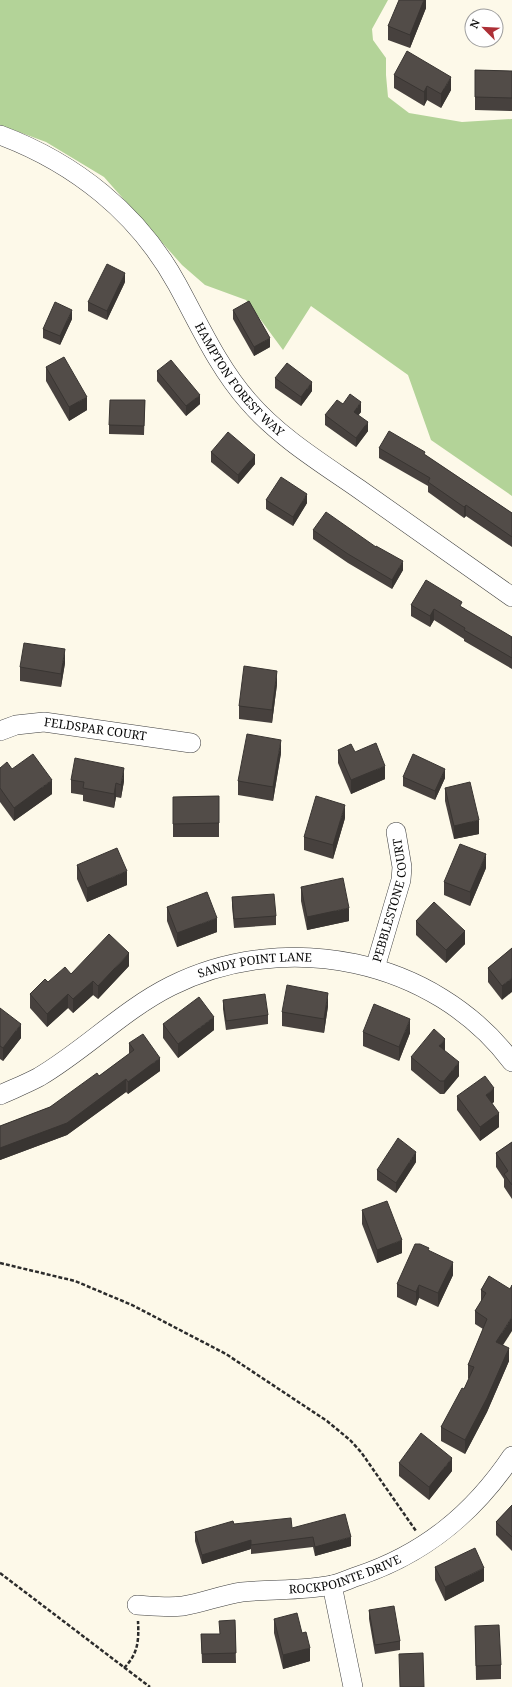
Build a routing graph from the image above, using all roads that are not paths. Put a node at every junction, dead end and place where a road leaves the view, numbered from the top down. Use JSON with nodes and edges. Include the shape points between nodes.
{"nodes":[{"id":1,"x":0,"y":134,"type":"edge"},
{"id":2,"x":512,"y":597,"type":"edge"},
{"id":3,"x":0,"y":731,"type":"edge"},
{"id":4,"x":191,"y":744,"type":"dead end"},
{"id":5,"x":396,"y":832,"type":"dead end"},
{"id":6,"x":375,"y":968,"type":"junction"},
{"id":7,"x":511,"y":1057,"type":"edge"},
{"id":8,"x":0,"y":1095,"type":"edge"},
{"id":9,"x":512,"y":1456,"type":"edge"},
{"id":10,"x":332,"y":1585,"type":"junction"},
{"id":11,"x":138,"y":1605,"type":"road end"},
{"id":12,"x":353,"y":1687,"type":"edge"}],
"edges":[{"from":1,"to":2,"type":"street","name":"HAMPTON FOREST WAY","via":[[65,166],[101,192],[127,216],[161,259],[229,377],[270,424],[307,453]]},
{"from":3,"to":4,"type":"street","name":"FELDSPAR COURT","via":[[16,725],[59,723]]},
{"from":5,"to":6,"type":"street","name":"PEBBLESTONE COURT","via":[[402,867],[401,880]]},
{"from":6,"to":7,"type":"street","name":"SANDY POINT LANE","via":[[413,983],[447,1002],[485,1032]]},
{"from":6,"to":8,"type":"street","name":"SANDY POINT LANE","via":[[307,956],[262,959],[228,965],[195,976],[143,1002],[38,1077]]},
{"from":9,"to":10,"type":"street","name":"ROCKPOINTE DRIVE","via":[[480,1499],[458,1520],[424,1545],[387,1565]]},
{"from":10,"to":11,"type":"street","name":"ROCKPOINTE DRIVE","via":[[235,1593],[183,1606]]},
{"from":10,"to":12,"type":"street"}]}
